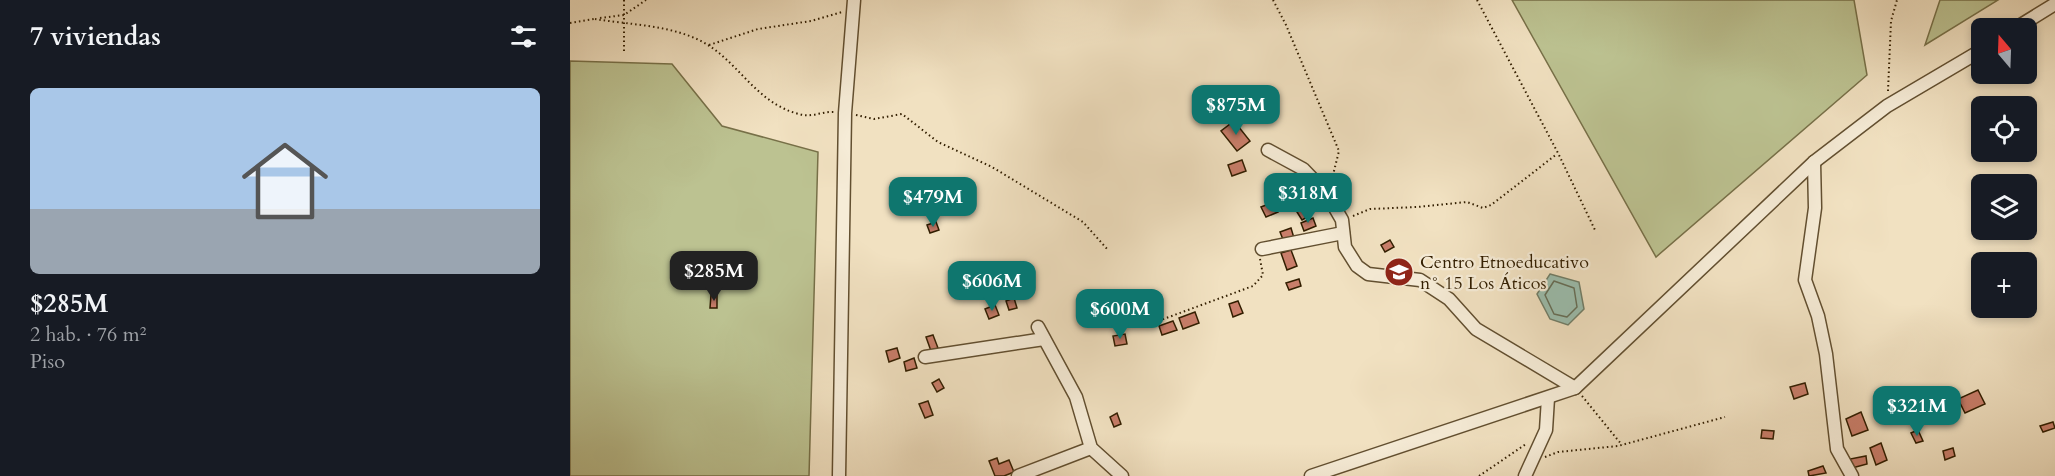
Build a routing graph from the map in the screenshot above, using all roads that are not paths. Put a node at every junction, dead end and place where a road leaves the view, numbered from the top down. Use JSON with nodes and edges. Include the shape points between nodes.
{"nodes":[{"id":1,"x":854,"y":3,"type":"edge"},
{"id":2,"x":2055,"y":4,"type":"edge"},
{"id":3,"x":2032,"y":18,"type":"edge"},
{"id":4,"x":1971,"y":56,"type":"edge"},
{"id":5,"x":1268,"y":150,"type":"dead end"},
{"id":6,"x":1814,"y":162,"type":"junction"},
{"id":7,"x":1342,"y":226,"type":"junction"},
{"id":8,"x":1262,"y":249,"type":"road end"},
{"id":9,"x":925,"y":357,"type":"dead end"},
{"id":10,"x":1575,"y":388,"type":"junction"},
{"id":11,"x":1548,"y":398,"type":"junction"},
{"id":12,"x":1090,"y":448,"type":"junction"},
{"id":13,"x":839,"y":476,"type":"edge"},
{"id":14,"x":1018,"y":476,"type":"edge"},
{"id":15,"x":1122,"y":476,"type":"edge"},
{"id":16,"x":1311,"y":476,"type":"edge"},
{"id":17,"x":1525,"y":476,"type":"edge"},
{"id":18,"x":1852,"y":476,"type":"edge"}],
"edges":[{"from":1,"to":13,"type":"street","via":[[845,113]]},
{"from":2,"to":3,"type":"street"},
{"from":4,"to":6,"type":"street","via":[[1887,106]]},
{"from":5,"to":7,"type":"street","via":[[1303,169],[1327,194]]},
{"from":6,"to":10,"type":"street"},
{"from":6,"to":18,"type":"street","via":[[1815,208],[1805,280],[1826,354],[1837,449]]},
{"from":7,"to":8,"type":"street"},
{"from":7,"to":10,"type":"street","via":[[1346,247],[1356,266],[1368,274],[1420,280],[1449,299],[1476,329]]},
{"from":9,"to":12,"type":"street","via":[[1041,333],[1076,397]]},
{"from":10,"to":11,"type":"street"},
{"from":11,"to":16,"type":"street"},
{"from":11,"to":17,"type":"street","via":[[1546,430]]},
{"from":12,"to":14,"type":"street"},
{"from":12,"to":15,"type":"street"}]}
